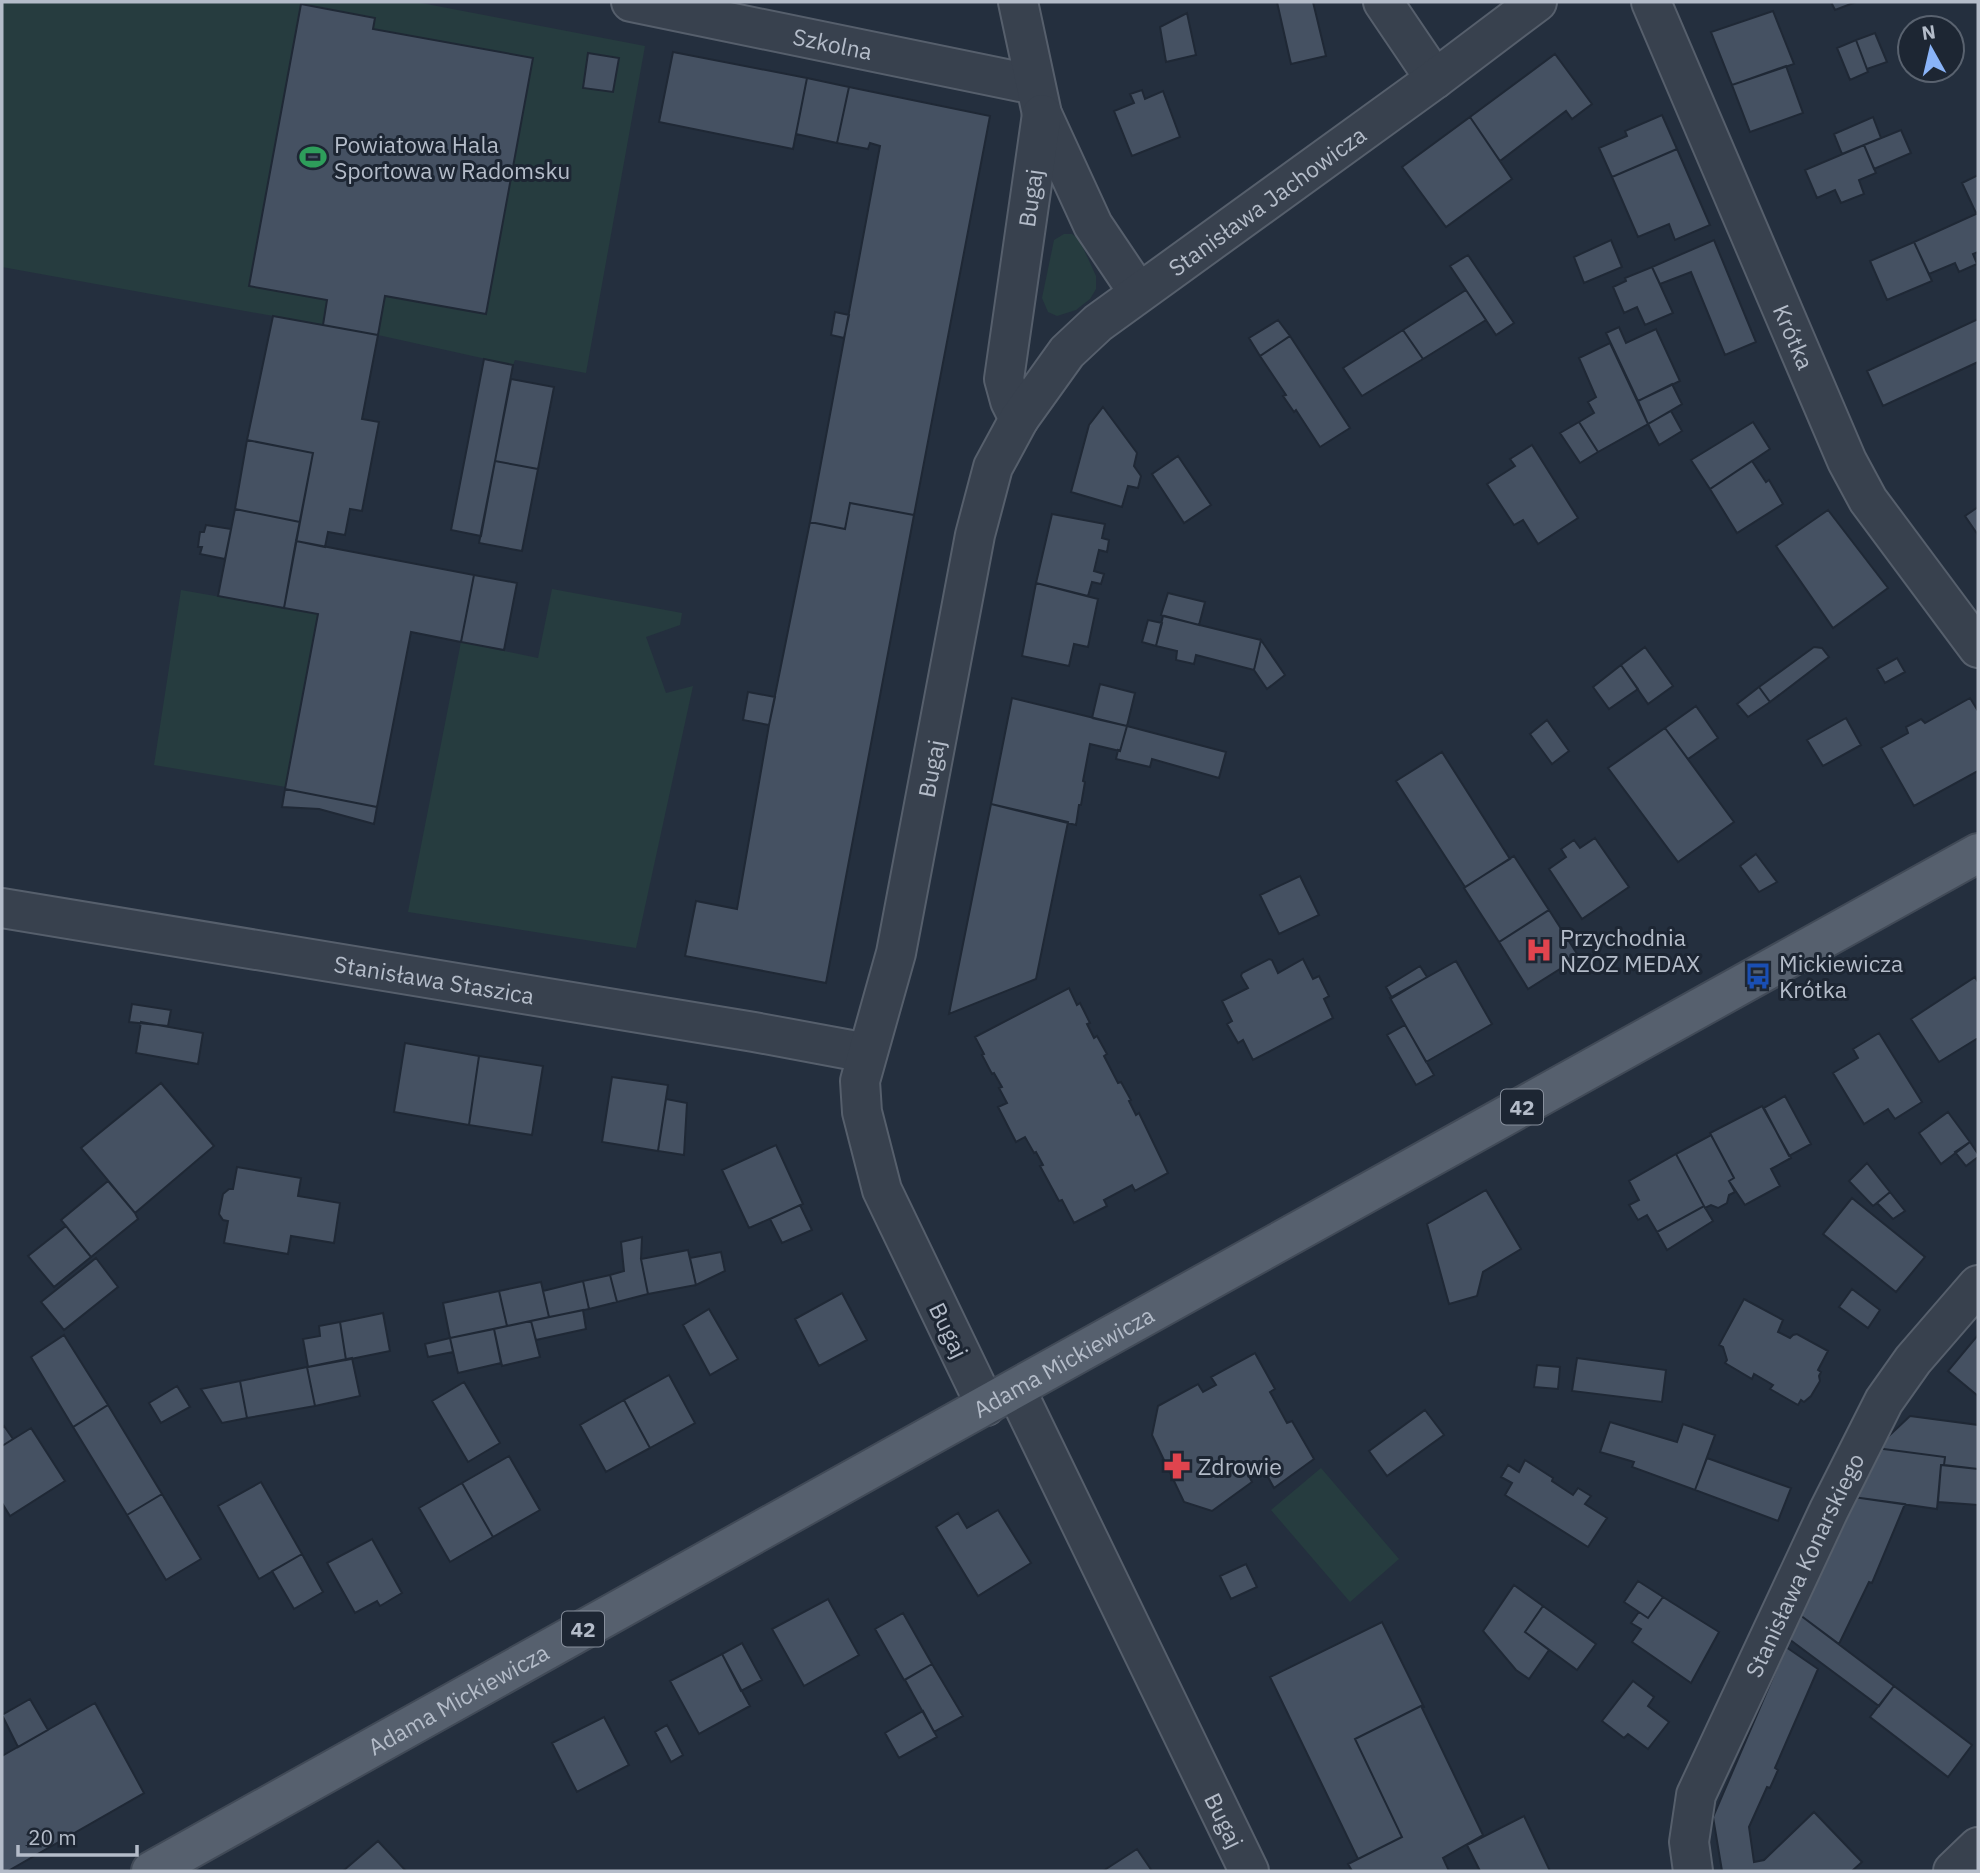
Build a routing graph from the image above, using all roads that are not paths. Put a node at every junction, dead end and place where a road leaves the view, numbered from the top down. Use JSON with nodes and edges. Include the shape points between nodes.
{"nodes":[{"id":1,"x":1018,"y":2,"type":"edge"},
{"id":2,"x":1383,"y":2,"type":"edge"},
{"id":3,"x":1537,"y":2,"type":"edge"},
{"id":4,"x":1651,"y":2,"type":"edge"},
{"id":5,"x":653,"y":4,"type":"edge"},
{"id":6,"x":1434,"y":79,"type":"junction"},
{"id":7,"x":1039,"y":100,"type":"junction"},
{"id":8,"x":1138,"y":292,"type":"junction"},
{"id":9,"x":1019,"y":419,"type":"junction"},
{"id":10,"x":1978,"y":648,"type":"edge"},
{"id":11,"x":1978,"y":853,"type":"edge"},
{"id":12,"x":2,"y":908,"type":"edge"},
{"id":13,"x":867,"y":1053,"type":"junction"},
{"id":14,"x":1978,"y":1285,"type":"edge"},
{"id":15,"x":1001,"y":1398,"type":"junction"},
{"id":16,"x":1978,"y":1847,"type":"edge"},
{"id":17,"x":151,"y":1871,"type":"edge"},
{"id":18,"x":1249,"y":1871,"type":"edge"},
{"id":19,"x":1693,"y":1871,"type":"edge"},
{"id":20,"x":1953,"y":1871,"type":"edge"}],
"edges":[{"from":1,"to":7,"type":"street","name":"Bugaj"},
{"from":2,"to":6,"type":"street"},
{"from":3,"to":6,"type":"street","name":"Stanisława Jachowicza"},
{"from":4,"to":10,"type":"street","name":"Krótka","via":[[1847,461],[1868,500]]},
{"from":5,"to":7,"type":"street","name":"Szkolna"},
{"from":6,"to":8,"type":"street","name":"Stanisława Jachowicza"},
{"from":7,"to":8,"type":"street","name":"Bugaj","via":[[1093,225]]},
{"from":7,"to":9,"type":"street","name":"Bugaj","via":[[1004,379]]},
{"from":8,"to":9,"type":"street","name":"Stanisława Jachowicza","via":[[1067,352]]},
{"from":9,"to":13,"type":"street","name":"Bugaj","via":[[993,467],[975,535],[896,953]]},
{"from":11,"to":15,"type":"main road","name":"Adama Mickiewicza","number":"42"},
{"from":12,"to":13,"type":"street","name":"Stanisława Staszica"},
{"from":13,"to":15,"type":"street","name":"Bugaj","via":[[860,1080],[862,1112],[882,1190]]},
{"from":14,"to":19,"type":"street","name":"Stanisława Konarskiego","via":[[1884,1401],[1829,1510],[1696,1795],[1689,1842]]},
{"from":15,"to":17,"type":"main road","name":"Adama Mickiewicza","number":"42"},
{"from":15,"to":18,"type":"street","name":"Bugaj"},
{"from":16,"to":20,"type":"street"}]}
